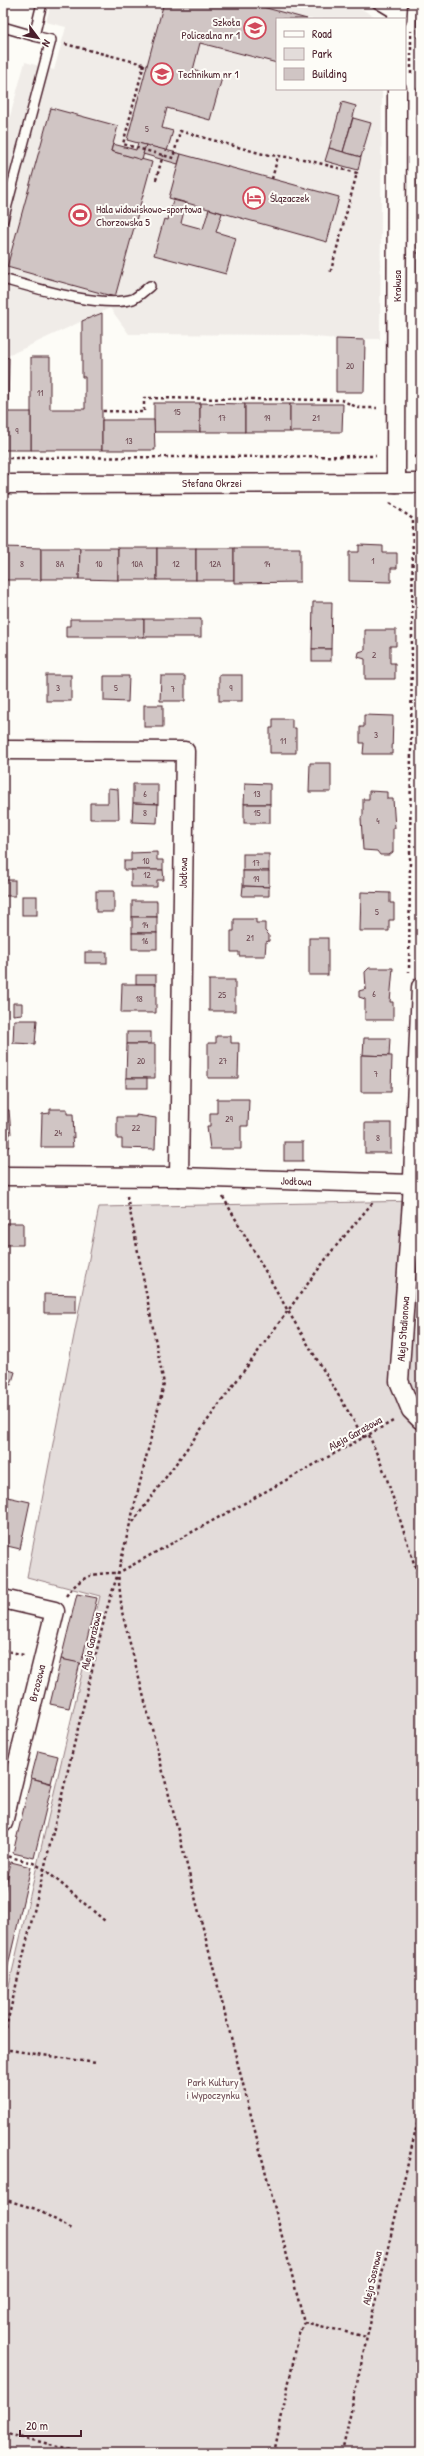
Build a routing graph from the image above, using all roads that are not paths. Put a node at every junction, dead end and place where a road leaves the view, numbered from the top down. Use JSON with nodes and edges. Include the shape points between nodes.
{"nodes":[{"id":1,"x":42,"y":3,"type":"edge"},
{"id":2,"x":377,"y":3,"type":"edge"},
{"id":3,"x":398,"y":12,"type":"edge"},
{"id":4,"x":3,"y":26,"type":"edge"},
{"id":5,"x":34,"y":36,"type":"junction"},
{"id":6,"x":397,"y":90,"type":"edge"},
{"id":7,"x":3,"y":220,"type":"edge"},
{"id":8,"x":3,"y":279,"type":"edge"},
{"id":9,"x":150,"y":286,"type":"dead end"},
{"id":10,"x":396,"y":483,"type":"junction"},
{"id":11,"x":421,"y":483,"type":"edge"},
{"id":12,"x":3,"y":484,"type":"edge"},
{"id":13,"x":3,"y":750,"type":"edge"},
{"id":14,"x":415,"y":981,"type":"edge"},
{"id":15,"x":421,"y":1022,"type":"edge"},
{"id":16,"x":3,"y":1176,"type":"edge"},
{"id":17,"x":179,"y":1177,"type":"junction"},
{"id":18,"x":412,"y":1184,"type":"junction"},
{"id":19,"x":416,"y":1415,"type":"edge"},
{"id":20,"x":3,"y":1599,"type":"edge"},
{"id":21,"x":4,"y":1812,"type":"edge"}],
"edges":[{"from":1,"to":5,"type":"lane"},
{"from":2,"to":3,"type":"lane"},
{"from":4,"to":5,"type":"lane"},
{"from":5,"to":7,"type":"lane","via":[[51,40]]},
{"from":6,"to":10,"type":"street","name":"Krakusa"},
{"from":8,"to":9,"type":"lane","via":[[59,294],[115,302],[134,298]]},
{"from":10,"to":11,"type":"street","name":"Stefana Okrzei"},
{"from":10,"to":12,"type":"street","name":"Stefana Okrzei"},
{"from":13,"to":17,"type":"street","name":"Jodłowa","via":[[185,751]]},
{"from":14,"to":15,"type":"street","name":"Aleja Stadionowa"},
{"from":15,"to":18,"type":"street","name":"Aleja Stadionowa"},
{"from":16,"to":17,"type":"street","name":"Jodłowa"},
{"from":17,"to":18,"type":"street","name":"Jodłowa"},
{"from":18,"to":19,"type":"street","name":"Aleja Stadionowa","via":[[399,1381]]},
{"from":20,"to":21,"type":"street","name":"Brzozowa","via":[[55,1611]]}]}
